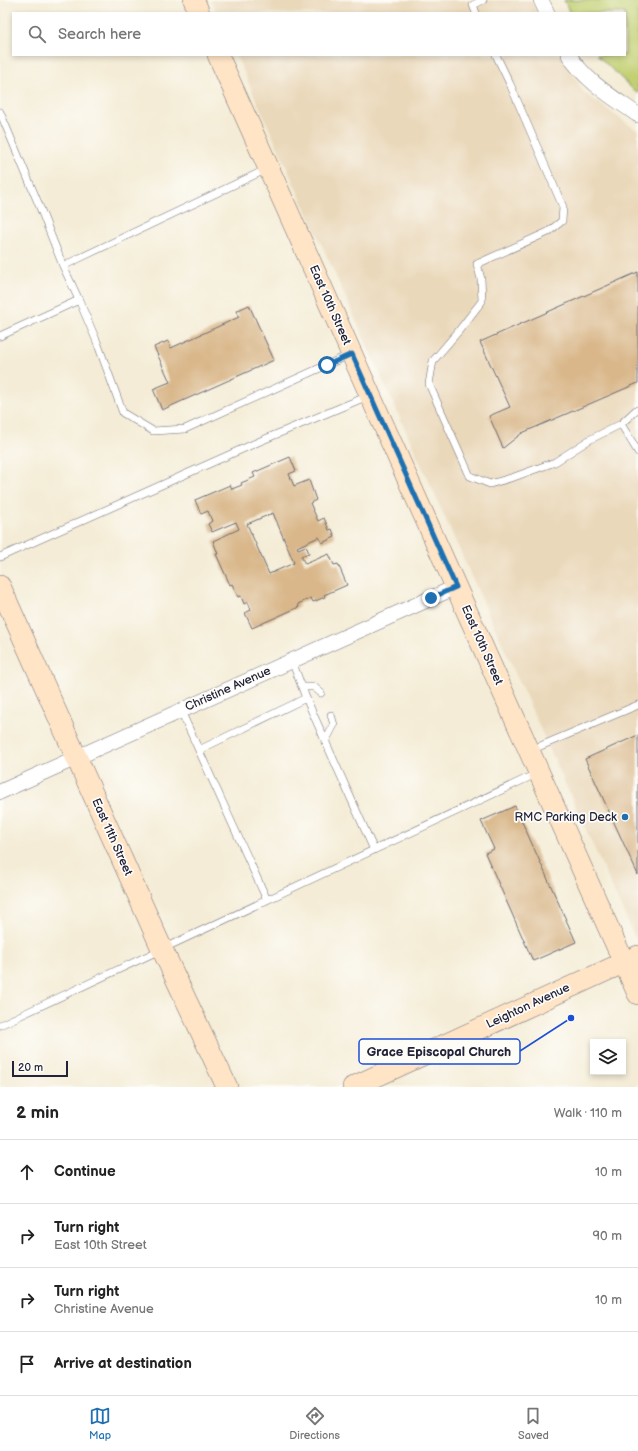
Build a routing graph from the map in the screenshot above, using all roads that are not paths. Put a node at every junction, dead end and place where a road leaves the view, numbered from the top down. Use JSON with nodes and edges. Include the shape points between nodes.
{"nodes":[{"id":1,"x":194,"y":0,"type":"edge"},
{"id":2,"x":483,"y":0,"type":"edge"},
{"id":3,"x":542,"y":0,"type":"edge"},
{"id":4,"x":199,"y":12,"type":"edge"},
{"id":5,"x":476,"y":12,"type":"edge"},
{"id":6,"x":547,"y":12,"type":"edge"},
{"id":7,"x":218,"y":56,"type":"edge"},
{"id":8,"x":496,"y":56,"type":"edge"},
{"id":9,"x":570,"y":56,"type":"edge"},
{"id":10,"x":0,"y":112,"type":"edge"},
{"id":11,"x":638,"y":115,"type":"edge"},
{"id":12,"x":269,"y":168,"type":"junction"},
{"id":13,"x":63,"y":266,"type":"junction"},
{"id":14,"x":79,"y":300,"type":"junction"},
{"id":15,"x":0,"y":336,"type":"edge"},
{"id":16,"x":352,"y":354,"type":"junction"},
{"id":17,"x":371,"y":396,"type":"junction"},
{"id":18,"x":638,"y":410,"type":"edge"},
{"id":19,"x":622,"y":424,"type":"junction"},
{"id":20,"x":638,"y":452,"type":"edge"},
{"id":21,"x":0,"y":557,"type":"edge"},
{"id":22,"x":0,"y":586,"type":"edge"},
{"id":23,"x":456,"y":587,"type":"junction"},
{"id":24,"x":292,"y":661,"type":"junction"},
{"id":25,"x":302,"y":687,"type":"junction"},
{"id":26,"x":321,"y":693,"type":"dead end"},
{"id":27,"x":306,"y":698,"type":"junction"},
{"id":28,"x":638,"y":705,"type":"edge"},
{"id":29,"x":181,"y":711,"type":"junction"},
{"id":30,"x":331,"y":715,"type":"dead end"},
{"id":31,"x":325,"y":742,"type":"junction"},
{"id":32,"x":199,"y":750,"type":"junction"},
{"id":33,"x":529,"y":750,"type":"junction"},
{"id":34,"x":77,"y":758,"type":"junction"},
{"id":35,"x":539,"y":772,"type":"junction"},
{"id":36,"x":0,"y":792,"type":"edge"},
{"id":37,"x":374,"y":850,"type":"junction"},
{"id":38,"x":267,"y":900,"type":"junction"},
{"id":39,"x":162,"y":949,"type":"junction"},
{"id":40,"x":631,"y":959,"type":"edge"},
{"id":41,"x":638,"y":994,"type":"edge"},
{"id":42,"x":0,"y":1025,"type":"edge"},
{"id":43,"x":227,"y":1087,"type":"edge"},
{"id":44,"x":353,"y":1087,"type":"edge"}],
"edges":[{"from":1,"to":4,"type":"street"},
{"from":2,"to":5,"type":"lane","via":[[473,4]]},
{"from":3,"to":6,"type":"street"},
{"from":7,"to":12,"type":"street","name":"East 10th Street"},
{"from":8,"to":19,"type":"lane","via":[[563,207],[562,221],[548,232],[477,264],[482,301],[433,361],[429,384],[470,476],[490,484],[555,462],[589,440]]},
{"from":9,"to":11,"type":"street","via":[[601,90]]},
{"from":10,"to":13,"type":"lane"},
{"from":12,"to":13,"type":"lane"},
{"from":12,"to":16,"type":"street","name":"East 10th Street"},
{"from":13,"to":14,"type":"lane"},
{"from":14,"to":15,"type":"lane"},
{"from":14,"to":16,"type":"lane","via":[[123,413],[153,431],[186,428]]},
{"from":16,"to":17,"type":"street","name":"East 10th Street"},
{"from":17,"to":21,"type":"lane","via":[[258,442]]},
{"from":17,"to":23,"type":"street","name":"East 10th Street"},
{"from":18,"to":19,"type":"lane"},
{"from":19,"to":20,"type":"lane"},
{"from":22,"to":34,"type":"street","name":"East 11th Street"},
{"from":23,"to":24,"type":"street","name":"Christine Avenue"},
{"from":23,"to":33,"type":"street","name":"East 10th Street"},
{"from":24,"to":25,"type":"lane"},
{"from":24,"to":29,"type":"street","name":"Christine Avenue"},
{"from":25,"to":26,"type":"lane","via":[[314,687]]},
{"from":25,"to":27,"type":"lane"},
{"from":27,"to":31,"type":"lane"},
{"from":27,"to":32,"type":"lane"},
{"from":28,"to":33,"type":"lane"},
{"from":29,"to":32,"type":"lane"},
{"from":29,"to":34,"type":"street","name":"Christine Avenue"},
{"from":30,"to":31,"type":"lane","via":[[334,725]]},
{"from":31,"to":37,"type":"lane"},
{"from":32,"to":38,"type":"lane"},
{"from":33,"to":35,"type":"street","name":"East 10th Street"},
{"from":34,"to":36,"type":"street","name":"Christine Avenue"},
{"from":34,"to":39,"type":"street","name":"East 11th Street"},
{"from":35,"to":37,"type":"lane"},
{"from":35,"to":40,"type":"street","name":"East 10th Street"},
{"from":37,"to":38,"type":"lane"},
{"from":38,"to":39,"type":"lane"},
{"from":39,"to":42,"type":"lane"},
{"from":39,"to":43,"type":"street","name":"East 11th Street"},
{"from":40,"to":41,"type":"street","name":"East 10th Street"},
{"from":40,"to":44,"type":"street","name":"Leighton Avenue"}]}
